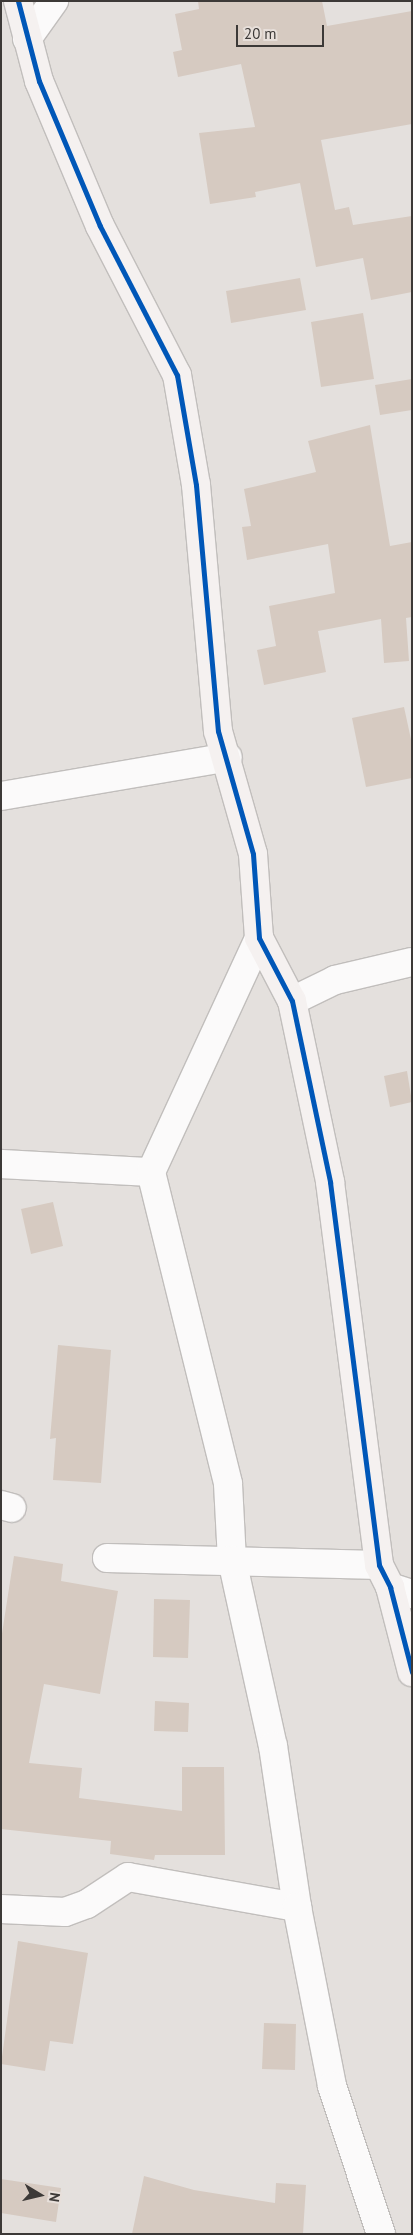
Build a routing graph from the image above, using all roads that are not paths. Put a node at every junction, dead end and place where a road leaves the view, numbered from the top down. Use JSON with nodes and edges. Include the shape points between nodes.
{"nodes":[{"id":1,"x":18,"y":1,"type":"edge"},
{"id":2,"x":54,"y":1,"type":"edge"},
{"id":3,"x":27,"y":39,"type":"junction"},
{"id":4,"x":228,"y":757,"type":"junction"},
{"id":5,"x":1,"y":796,"type":"edge"},
{"id":6,"x":259,"y":938,"type":"junction"},
{"id":7,"x":412,"y":962,"type":"edge"},
{"id":8,"x":292,"y":1001,"type":"junction"},
{"id":9,"x":1,"y":1164,"type":"edge"},
{"id":10,"x":151,"y":1172,"type":"junction"},
{"id":11,"x":107,"y":1558,"type":"dead end"},
{"id":12,"x":232,"y":1560,"type":"junction"},
{"id":13,"x":393,"y":1582,"type":"edge"},
{"id":14,"x":412,"y":1672,"type":"edge"},
{"id":15,"x":297,"y":1907,"type":"junction"},
{"id":16,"x":1,"y":1909,"type":"edge"},
{"id":17,"x":381,"y":2234,"type":"edge"}],
"edges":[{"from":1,"to":3,"type":"street"},
{"from":2,"to":3,"type":"street"},
{"from":3,"to":4,"type":"street","via":[[38,81],[100,226],[177,375],[196,485],[218,731]]},
{"from":4,"to":5,"type":"street"},
{"from":4,"to":6,"type":"street","via":[[253,854]]},
{"from":6,"to":8,"type":"street"},
{"from":6,"to":10,"type":"street"},
{"from":7,"to":8,"type":"street","via":[[336,980]]},
{"from":8,"to":13,"type":"street","via":[[330,1182]]},
{"from":9,"to":10,"type":"street"},
{"from":10,"to":12,"type":"street","via":[[228,1484]]},
{"from":11,"to":12,"type":"street"},
{"from":12,"to":13,"type":"street"},
{"from":12,"to":15,"type":"street","via":[[273,1746]]},
{"from":13,"to":14,"type":"street"},
{"from":15,"to":16,"type":"street","via":[[128,1877],[87,1904],[65,1912]]},
{"from":15,"to":17,"type":"street","via":[[332,2086]]}]}
